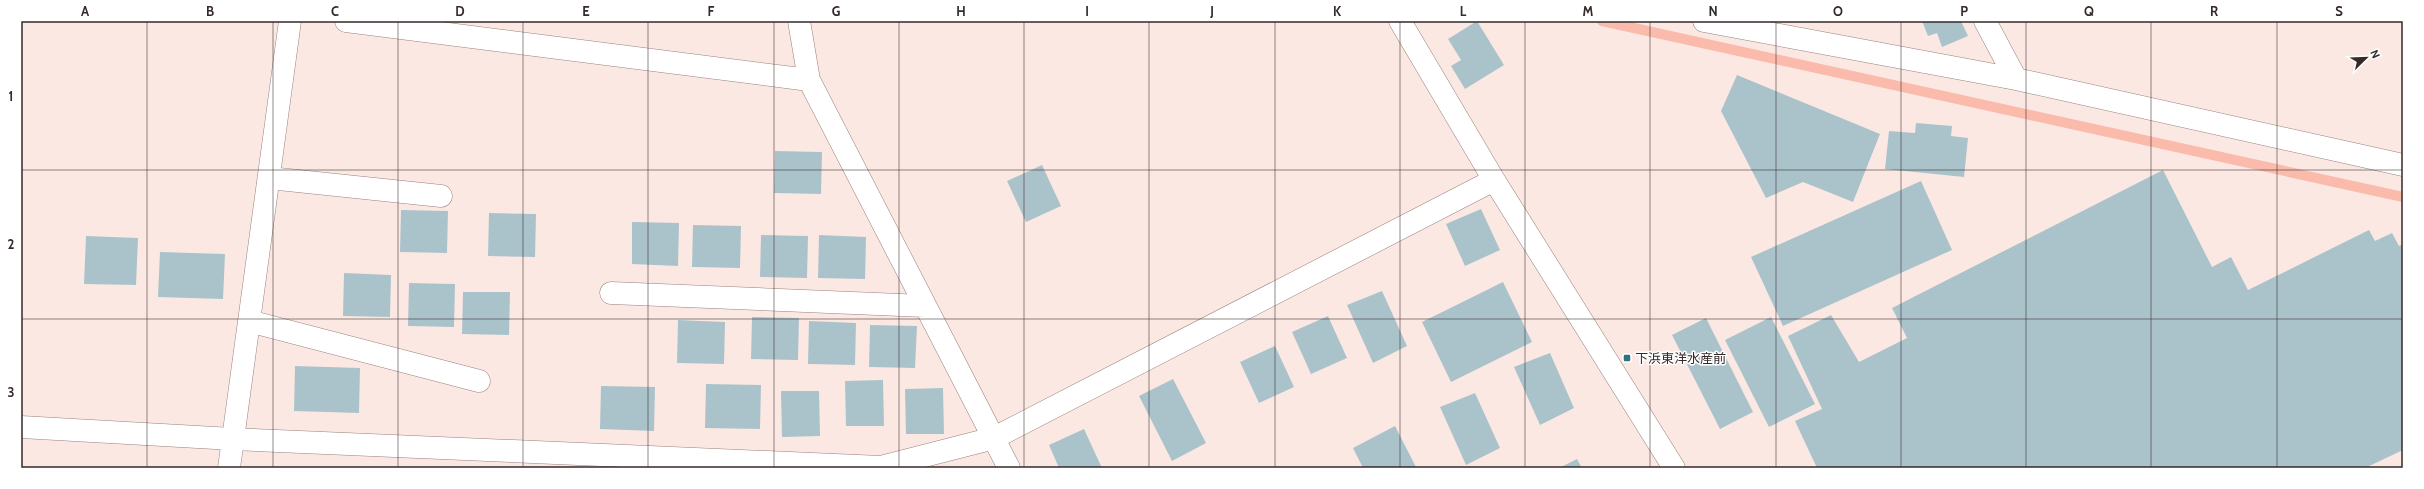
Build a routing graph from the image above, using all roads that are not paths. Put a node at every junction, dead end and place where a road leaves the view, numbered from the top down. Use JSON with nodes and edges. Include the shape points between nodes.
{"nodes":[{"id":1,"x":290,"y":21,"type":"edge"},
{"id":2,"x":346,"y":21,"type":"edge"},
{"id":3,"x":799,"y":21,"type":"edge"},
{"id":4,"x":1400,"y":21,"type":"edge"},
{"id":5,"x":1704,"y":21,"type":"edge"},
{"id":6,"x":1984,"y":21,"type":"edge"},
{"id":7,"x":2016,"y":79,"type":"junction"},
{"id":8,"x":809,"y":80,"type":"junction"},
{"id":9,"x":2403,"y":165,"type":"edge"},
{"id":10,"x":269,"y":178,"type":"junction"},
{"id":11,"x":1494,"y":180,"type":"junction"},
{"id":12,"x":441,"y":196,"type":"dead end"},
{"id":13,"x":610,"y":293,"type":"dead end"},
{"id":14,"x":925,"y":306,"type":"junction"},
{"id":15,"x":249,"y":321,"type":"junction"},
{"id":16,"x":479,"y":381,"type":"dead end"},
{"id":17,"x":21,"y":427,"type":"edge"},
{"id":18,"x":994,"y":438,"type":"junction"},
{"id":19,"x":233,"y":439,"type":"junction"},
{"id":20,"x":229,"y":468,"type":"edge"},
{"id":21,"x":1009,"y":468,"type":"edge"},
{"id":22,"x":1674,"y":468,"type":"edge"}],
"edges":[{"from":1,"to":10,"type":"street"},
{"from":2,"to":8,"type":"street"},
{"from":3,"to":8,"type":"street"},
{"from":4,"to":11,"type":"street"},
{"from":5,"to":7,"type":"street"},
{"from":6,"to":7,"type":"street"},
{"from":7,"to":9,"type":"street"},
{"from":8,"to":14,"type":"street"},
{"from":10,"to":12,"type":"street"},
{"from":10,"to":15,"type":"street"},
{"from":11,"to":18,"type":"street"},
{"from":11,"to":22,"type":"street"},
{"from":13,"to":14,"type":"street"},
{"from":14,"to":18,"type":"street"},
{"from":15,"to":16,"type":"street"},
{"from":15,"to":19,"type":"street"},
{"from":17,"to":19,"type":"street"},
{"from":18,"to":19,"type":"street","via":[[881,467]]},
{"from":18,"to":21,"type":"street"},
{"from":19,"to":20,"type":"street"}]}
